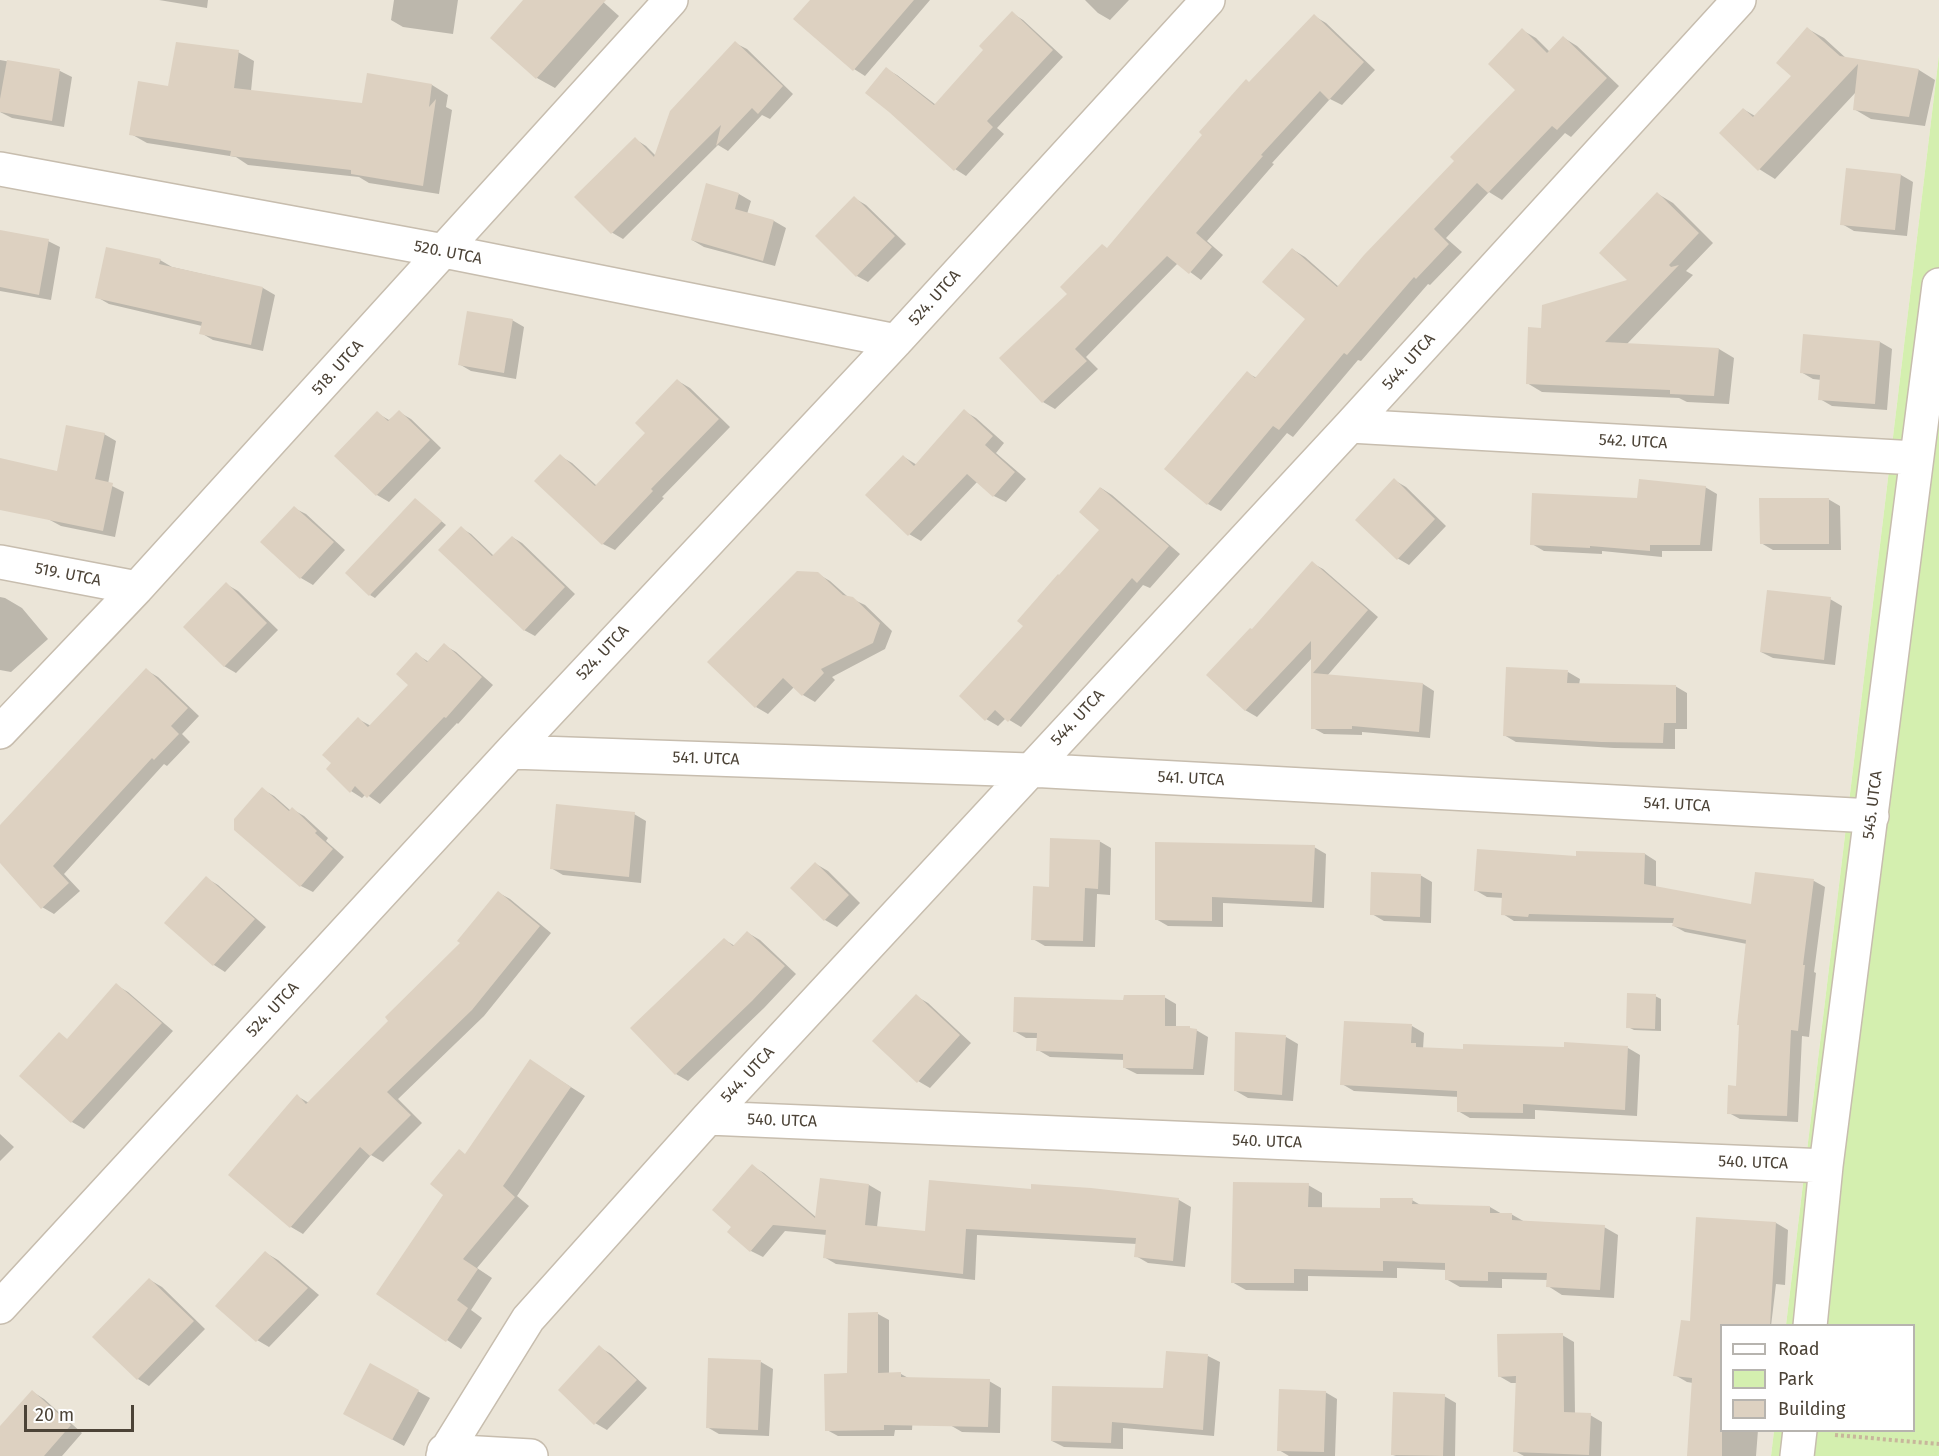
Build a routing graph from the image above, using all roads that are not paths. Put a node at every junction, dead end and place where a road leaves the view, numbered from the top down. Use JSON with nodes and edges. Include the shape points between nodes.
{"nodes":[{"id":1,"x":671,"y":0,"type":"edge"},
{"id":2,"x":1208,"y":0,"type":"edge"},
{"id":3,"x":1739,"y":0,"type":"edge"},
{"id":4,"x":0,"y":169,"type":"edge"},
{"id":5,"x":444,"y":252,"type":"junction"},
{"id":6,"x":1939,"y":285,"type":"edge"},
{"id":7,"x":896,"y":341,"type":"junction"},
{"id":8,"x":1350,"y":426,"type":"junction"},
{"id":9,"x":1916,"y":458,"type":"junction"},
{"id":10,"x":0,"y":562,"type":"edge"},
{"id":11,"x":136,"y":588,"type":"junction"},
{"id":12,"x":0,"y":732,"type":"edge"},
{"id":13,"x":511,"y":752,"type":"junction"},
{"id":14,"x":1029,"y":770,"type":"junction"},
{"id":15,"x":1872,"y":816,"type":"junction"},
{"id":16,"x":708,"y":1118,"type":"junction"},
{"id":17,"x":1826,"y":1166,"type":"junction"},
{"id":18,"x":0,"y":1307,"type":"edge"},
{"id":19,"x":1810,"y":1324,"type":"edge"},
{"id":20,"x":444,"y":1454,"type":"edge"},
{"id":21,"x":531,"y":1456,"type":"edge"}],
"edges":[{"from":1,"to":5,"type":"street","name":"518. UTCA"},
{"from":2,"to":7,"type":"street","name":"524. UTCA"},
{"from":3,"to":8,"type":"street","name":"544. UTCA"},
{"from":4,"to":5,"type":"street","name":"520. UTCA"},
{"from":5,"to":7,"type":"street","name":"520. UTCA"},
{"from":5,"to":11,"type":"street","name":"518. UTCA"},
{"from":6,"to":9,"type":"street","name":"545. UTCA"},
{"from":7,"to":13,"type":"street","name":"524. UTCA"},
{"from":8,"to":9,"type":"street","name":"542. UTCA"},
{"from":8,"to":14,"type":"street","name":"544. UTCA"},
{"from":9,"to":15,"type":"street","name":"545. UTCA"},
{"from":10,"to":11,"type":"street","name":"519. UTCA"},
{"from":11,"to":12,"type":"street","name":"518. UTCA"},
{"from":13,"to":14,"type":"street","name":"541. UTCA"},
{"from":13,"to":18,"type":"street","name":"524. UTCA"},
{"from":14,"to":15,"type":"street","name":"541. UTCA"},
{"from":14,"to":16,"type":"street","name":"544. UTCA"},
{"from":15,"to":17,"type":"street","name":"545. UTCA"},
{"from":16,"to":17,"type":"street","name":"540. UTCA"},
{"from":16,"to":20,"type":"street","name":"544. UTCA","via":[[528,1319]]},
{"from":17,"to":19,"type":"street","name":"545. UTCA"},
{"from":20,"to":21,"type":"street"}]}
